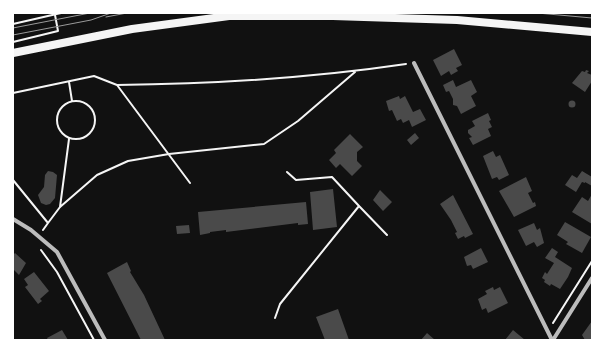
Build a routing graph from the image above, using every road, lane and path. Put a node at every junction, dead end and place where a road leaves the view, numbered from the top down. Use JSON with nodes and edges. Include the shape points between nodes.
{"nodes":[{"id":1,"x":61,"y":13,"type":"edge"},
{"id":2,"x":55,"y":14,"type":"junction"},
{"id":3,"x":13,"y":24,"type":"edge"},
{"id":4,"x":592,"y":32,"type":"edge"},
{"id":5,"x":13,"y":42,"type":"edge"},
{"id":6,"x":13,"y":54,"type":"edge"},
{"id":7,"x":414,"y":63,"type":"joint"},
{"id":8,"x":355,"y":72,"type":"junction"},
{"id":9,"x":69,"y":82,"type":"junction"},
{"id":10,"x":117,"y":85,"type":"junction"},
{"id":11,"x":13,"y":93,"type":"edge"},
{"id":12,"x":72,"y":101,"type":"junction"},
{"id":13,"x":69,"y":139,"type":"junction"},
{"id":14,"x":169,"y":154,"type":"junction"},
{"id":15,"x":287,"y":172,"type":"dead end"},
{"id":16,"x":13,"y":180,"type":"edge"},
{"id":17,"x":190,"y":182,"type":"dead end"},
{"id":18,"x":359,"y":206,"type":"junction"},
{"id":19,"x":60,"y":208,"type":"junction"},
{"id":20,"x":13,"y":219,"type":"edge"},
{"id":21,"x":48,"y":224,"type":"junction"},
{"id":22,"x":387,"y":234,"type":"dead end"},
{"id":23,"x":38,"y":235,"type":"junction"},
{"id":24,"x":40,"y":248,"type":"dead end"},
{"id":25,"x":592,"y":261,"type":"edge"},
{"id":26,"x":592,"y":278,"type":"edge"},
{"id":27,"x":275,"y":318,"type":"dead end"},
{"id":28,"x":547,"y":332,"type":"junction"},
{"id":29,"x":94,"y":340,"type":"edge"},
{"id":30,"x":105,"y":340,"type":"edge"},
{"id":31,"x":552,"y":340,"type":"edge"}],
"edges":[{"from":1,"to":2,"type":"path"},
{"from":2,"to":3,"type":"path"},
{"from":2,"to":5,"type":"path","via":[[58,31]]},
{"from":4,"to":6,"type":"main road","via":[[457,20],[229,16],[132,29]]},
{"from":7,"to":8,"type":"path"},
{"from":7,"to":28,"type":"street"},
{"from":8,"to":10,"type":"path","via":[[190,84]]},
{"from":8,"to":14,"type":"path","via":[[298,121],[264,144]]},
{"from":9,"to":10,"type":"path","via":[[94,76]]},
{"from":9,"to":11,"type":"path"},
{"from":9,"to":12,"type":"path"},
{"from":10,"to":14,"type":"path"},
{"from":12,"to":13,"type":"path","via":[[61,107],[56,121],[59,131]]},
{"from":12,"to":13,"type":"path","via":[[84,102],[91,108],[96,119],[90,134],[81,140]]},
{"from":13,"to":19,"type":"path"},
{"from":14,"to":17,"type":"path"},
{"from":14,"to":19,"type":"path","via":[[128,161],[97,175]]},
{"from":15,"to":18,"type":"path","via":[[296,180],[332,177]]},
{"from":16,"to":21,"type":"path"},
{"from":18,"to":22,"type":"path"},
{"from":18,"to":27,"type":"path","via":[[280,304]]},
{"from":19,"to":21,"type":"path"},
{"from":20,"to":23,"type":"street"},
{"from":21,"to":23,"type":"path"},
{"from":23,"to":30,"type":"street","via":[[58,252]]},
{"from":24,"to":29,"type":"path","via":[[57,272]]},
{"from":25,"to":28,"type":"path"},
{"from":26,"to":31,"type":"street"},
{"from":28,"to":31,"type":"street"}]}
